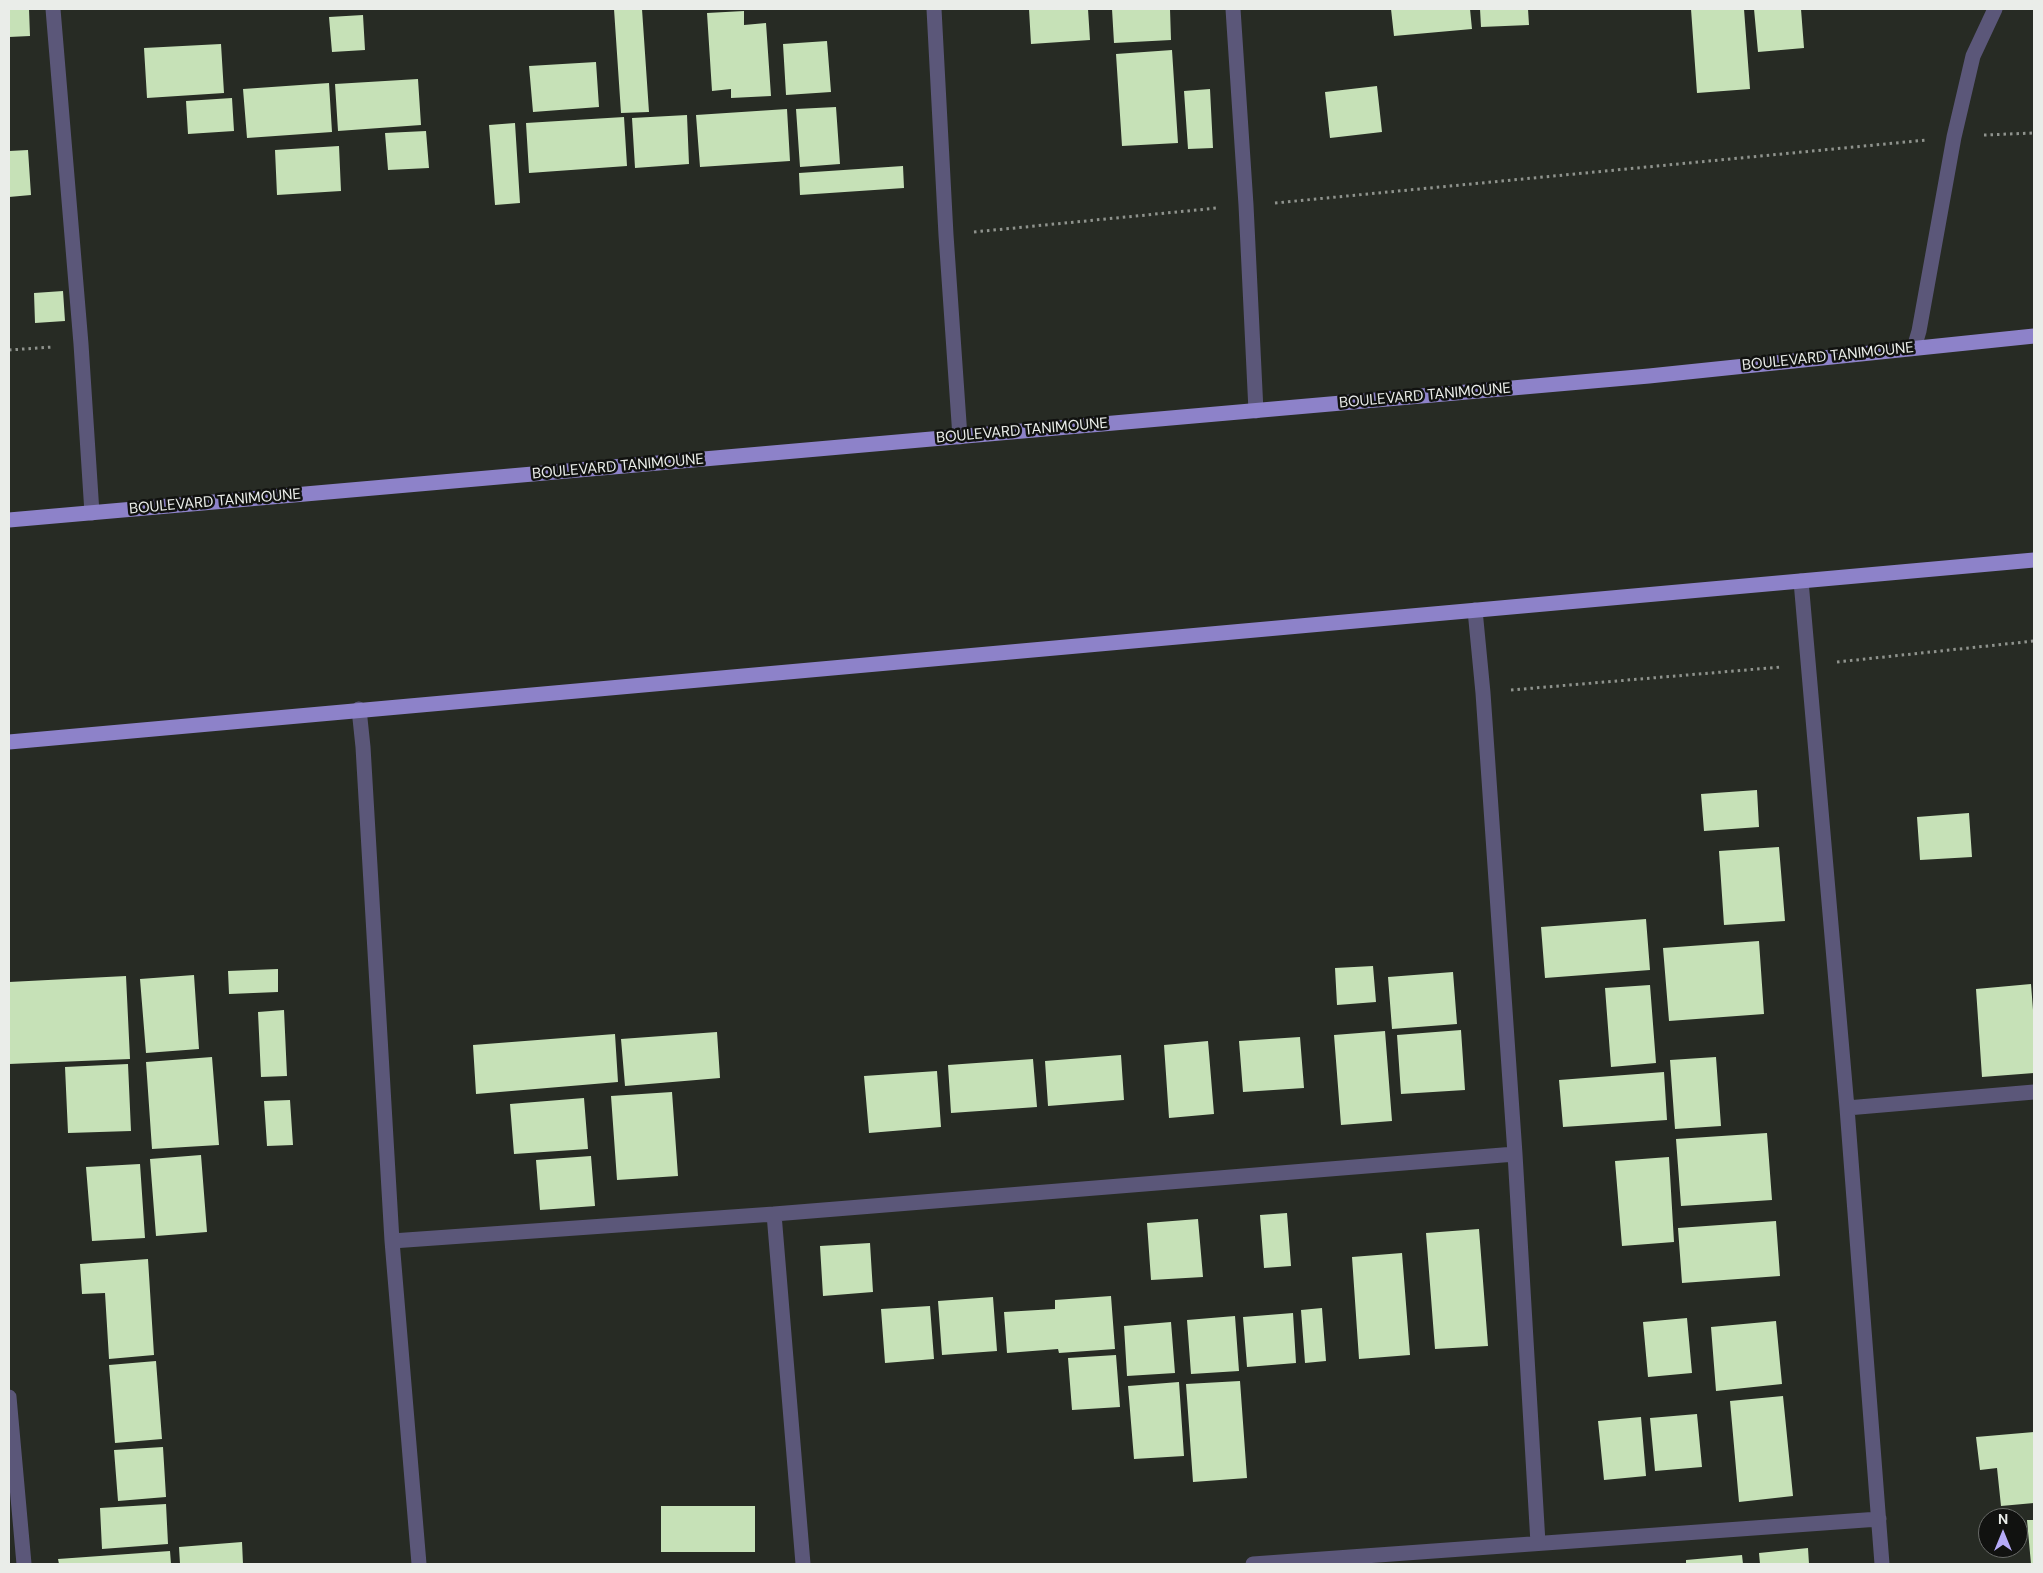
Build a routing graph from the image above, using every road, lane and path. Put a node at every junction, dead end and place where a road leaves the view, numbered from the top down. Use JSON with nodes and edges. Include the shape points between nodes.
{"nodes":[{"id":1,"x":53,"y":9,"type":"edge"},
{"id":2,"x":934,"y":9,"type":"edge"},
{"id":3,"x":1233,"y":9,"type":"edge"},
{"id":4,"x":1995,"y":9,"type":"edge"},
{"id":5,"x":2034,"y":133,"type":"edge"},
{"id":6,"x":1954,"y":137,"type":"junction"},
{"id":7,"x":1246,"y":205,"type":"junction"},
{"id":8,"x":946,"y":234,"type":"junction"},
{"id":9,"x":2034,"y":336,"type":"edge"},
{"id":10,"x":81,"y":344,"type":"junction"},
{"id":11,"x":1914,"y":348,"type":"junction"},
{"id":12,"x":9,"y":350,"type":"edge"},
{"id":13,"x":1256,"y":411,"type":"junction"},
{"id":14,"x":960,"y":436,"type":"junction"},
{"id":15,"x":92,"y":513,"type":"junction"},
{"id":16,"x":9,"y":520,"type":"edge"},
{"id":17,"x":2034,"y":560,"type":"edge"},
{"id":18,"x":1801,"y":581,"type":"junction"},
{"id":19,"x":1475,"y":610,"type":"junction"},
{"id":20,"x":2034,"y":641,"type":"edge"},
{"id":21,"x":1809,"y":665,"type":"junction"},
{"id":22,"x":1482,"y":693,"type":"junction"},
{"id":23,"x":359,"y":710,"type":"junction"},
{"id":24,"x":9,"y":742,"type":"edge"},
{"id":25,"x":2034,"y":1092,"type":"edge"},
{"id":26,"x":1847,"y":1108,"type":"junction"},
{"id":27,"x":1515,"y":1154,"type":"junction"},
{"id":28,"x":774,"y":1214,"type":"junction"},
{"id":29,"x":392,"y":1241,"type":"junction"},
{"id":30,"x":9,"y":1397,"type":"edge"},
{"id":31,"x":1879,"y":1519,"type":"junction"},
{"id":32,"x":1538,"y":1543,"type":"junction"},
{"id":33,"x":24,"y":1564,"type":"edge"},
{"id":34,"x":419,"y":1564,"type":"edge"},
{"id":35,"x":802,"y":1564,"type":"edge"},
{"id":36,"x":1252,"y":1564,"type":"edge"},
{"id":37,"x":1882,"y":1564,"type":"edge"}],
"edges":[{"from":1,"to":10,"type":"street"},
{"from":2,"to":8,"type":"street"},
{"from":3,"to":7,"type":"street"},
{"from":4,"to":6,"type":"street","via":[[1973,56]]},
{"from":5,"to":6,"type":"path"},
{"from":6,"to":7,"type":"path"},
{"from":6,"to":11,"type":"street"},
{"from":7,"to":8,"type":"path"},
{"from":7,"to":13,"type":"street"},
{"from":8,"to":14,"type":"street"},
{"from":9,"to":11,"type":"main road","name":"BOULEVARD TANIMOUNE"},
{"from":10,"to":12,"type":"path"},
{"from":10,"to":15,"type":"street"},
{"from":11,"to":13,"type":"main road","name":"BOULEVARD TANIMOUNE","via":[[1649,376]]},
{"from":13,"to":14,"type":"main road","name":"BOULEVARD TANIMOUNE"},
{"from":14,"to":15,"type":"main road","name":"BOULEVARD TANIMOUNE"},
{"from":15,"to":16,"type":"main road","name":"BOULEVARD TANIMOUNE"},
{"from":17,"to":18,"type":"main road"},
{"from":18,"to":19,"type":"main road"},
{"from":18,"to":21,"type":"street"},
{"from":19,"to":22,"type":"street"},
{"from":19,"to":23,"type":"main road"},
{"from":20,"to":21,"type":"path"},
{"from":21,"to":22,"type":"path"},
{"from":21,"to":26,"type":"street"},
{"from":22,"to":27,"type":"street"},
{"from":23,"to":24,"type":"main road"},
{"from":23,"to":29,"type":"street"},
{"from":25,"to":26,"type":"street"},
{"from":26,"to":31,"type":"street"},
{"from":27,"to":28,"type":"street"},
{"from":27,"to":32,"type":"street"},
{"from":28,"to":29,"type":"street"},
{"from":28,"to":35,"type":"street"},
{"from":29,"to":34,"type":"street"},
{"from":30,"to":33,"type":"street"},
{"from":31,"to":32,"type":"street"},
{"from":31,"to":37,"type":"street"},
{"from":32,"to":36,"type":"street"}]}
